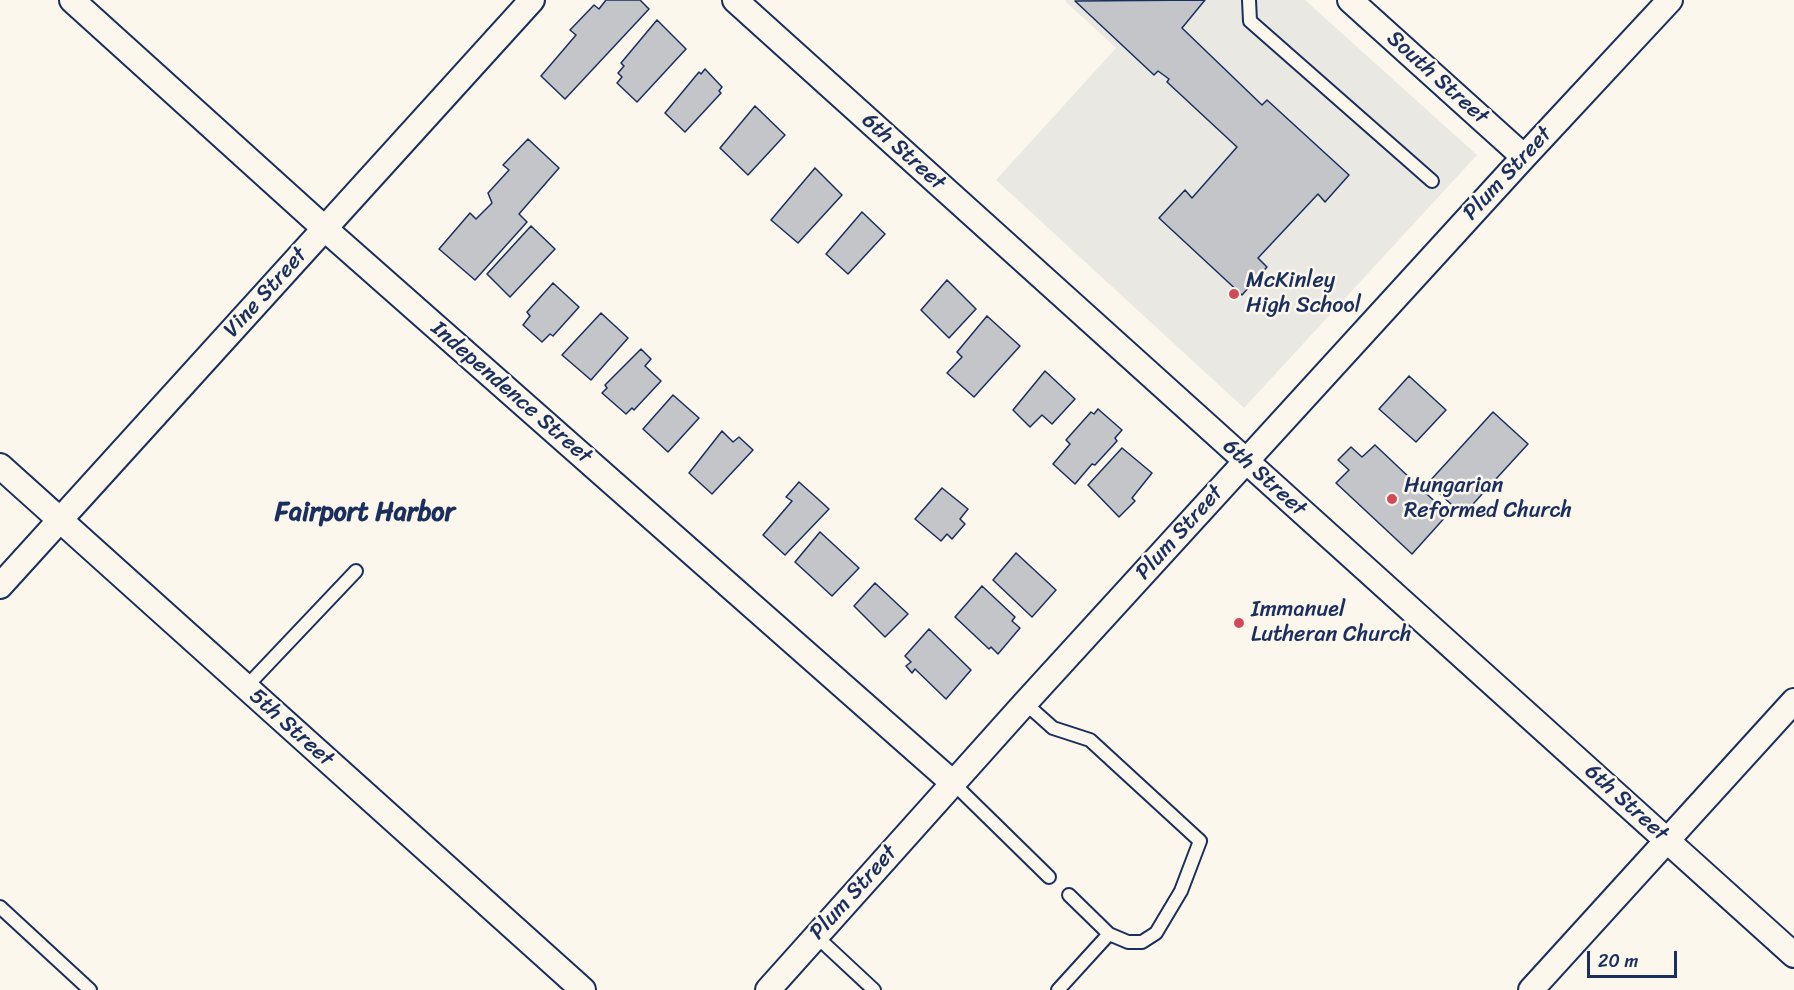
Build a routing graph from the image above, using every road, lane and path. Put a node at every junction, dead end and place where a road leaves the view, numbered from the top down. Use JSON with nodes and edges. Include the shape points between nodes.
{"nodes":[{"id":1,"x":72,"y":0,"type":"edge"},
{"id":2,"x":532,"y":0,"type":"edge"},
{"id":3,"x":735,"y":0,"type":"edge"},
{"id":4,"x":1249,"y":0,"type":"edge"},
{"id":5,"x":1350,"y":0,"type":"edge"},
{"id":6,"x":1670,"y":0,"type":"edge"},
{"id":7,"x":1524,"y":157,"type":"junction"},
{"id":8,"x":1432,"y":181,"type":"dead end"},
{"id":9,"x":324,"y":228,"type":"junction"},
{"id":10,"x":1246,"y":461,"type":"junction"},
{"id":11,"x":0,"y":466,"type":"edge"},
{"id":12,"x":60,"y":520,"type":"junction"},
{"id":13,"x":356,"y":571,"type":"dead end"},
{"id":14,"x":0,"y":586,"type":"edge"},
{"id":15,"x":246,"y":687,"type":"junction"},
{"id":16,"x":1794,"y":701,"type":"edge"},
{"id":17,"x":1025,"y":703,"type":"junction"},
{"id":18,"x":952,"y":783,"type":"junction"},
{"id":19,"x":1668,"y":840,"type":"junction"},
{"id":20,"x":1049,"y":877,"type":"dead end"},
{"id":21,"x":1069,"y":895,"type":"dead end"},
{"id":22,"x":0,"y":907,"type":"edge"},
{"id":23,"x":1109,"y":934,"type":"junction"},
{"id":24,"x":816,"y":936,"type":"junction"},
{"id":25,"x":1794,"y":955,"type":"edge"},
{"id":26,"x":90,"y":990,"type":"edge"},
{"id":27,"x":583,"y":990,"type":"edge"},
{"id":28,"x":768,"y":990,"type":"edge"},
{"id":29,"x":874,"y":990,"type":"edge"},
{"id":30,"x":1058,"y":990,"type":"edge"},
{"id":31,"x":1531,"y":990,"type":"edge"}],
"edges":[{"from":1,"to":9,"type":"street","name":"Independence Street"},
{"from":2,"to":9,"type":"street","name":"Vine Street"},
{"from":3,"to":10,"type":"street","name":"6th Street"},
{"from":4,"to":8,"type":"lane","via":[[1250,21]]},
{"from":5,"to":7,"type":"street","name":"South Street"},
{"from":6,"to":7,"type":"street","name":"Plum Street"},
{"from":7,"to":10,"type":"street","name":"Plum Street"},
{"from":9,"to":12,"type":"street","name":"Vine Street"},
{"from":9,"to":18,"type":"street","name":"Independence Street"},
{"from":10,"to":17,"type":"street","name":"Plum Street"},
{"from":10,"to":19,"type":"street","name":"6th Street"},
{"from":11,"to":12,"type":"street","name":"5th Street"},
{"from":12,"to":14,"type":"street","name":"Vine Street"},
{"from":12,"to":15,"type":"street","name":"5th Street"},
{"from":13,"to":15,"type":"lane"},
{"from":15,"to":27,"type":"street","name":"5th Street"},
{"from":16,"to":19,"type":"street"},
{"from":17,"to":18,"type":"street","name":"Plum Street"},
{"from":17,"to":23,"type":"lane","via":[[1053,728],[1090,740],[1200,841],[1181,891],[1156,933],[1142,942],[1128,942]]},
{"from":18,"to":20,"type":"lane"},
{"from":18,"to":24,"type":"street","name":"Plum Street"},
{"from":19,"to":25,"type":"street","name":"6th Street"},
{"from":19,"to":31,"type":"street"},
{"from":21,"to":23,"type":"lane"},
{"from":22,"to":26,"type":"lane"},
{"from":23,"to":30,"type":"lane"},
{"from":24,"to":28,"type":"street","name":"Plum Street"},
{"from":24,"to":29,"type":"lane"}]}
